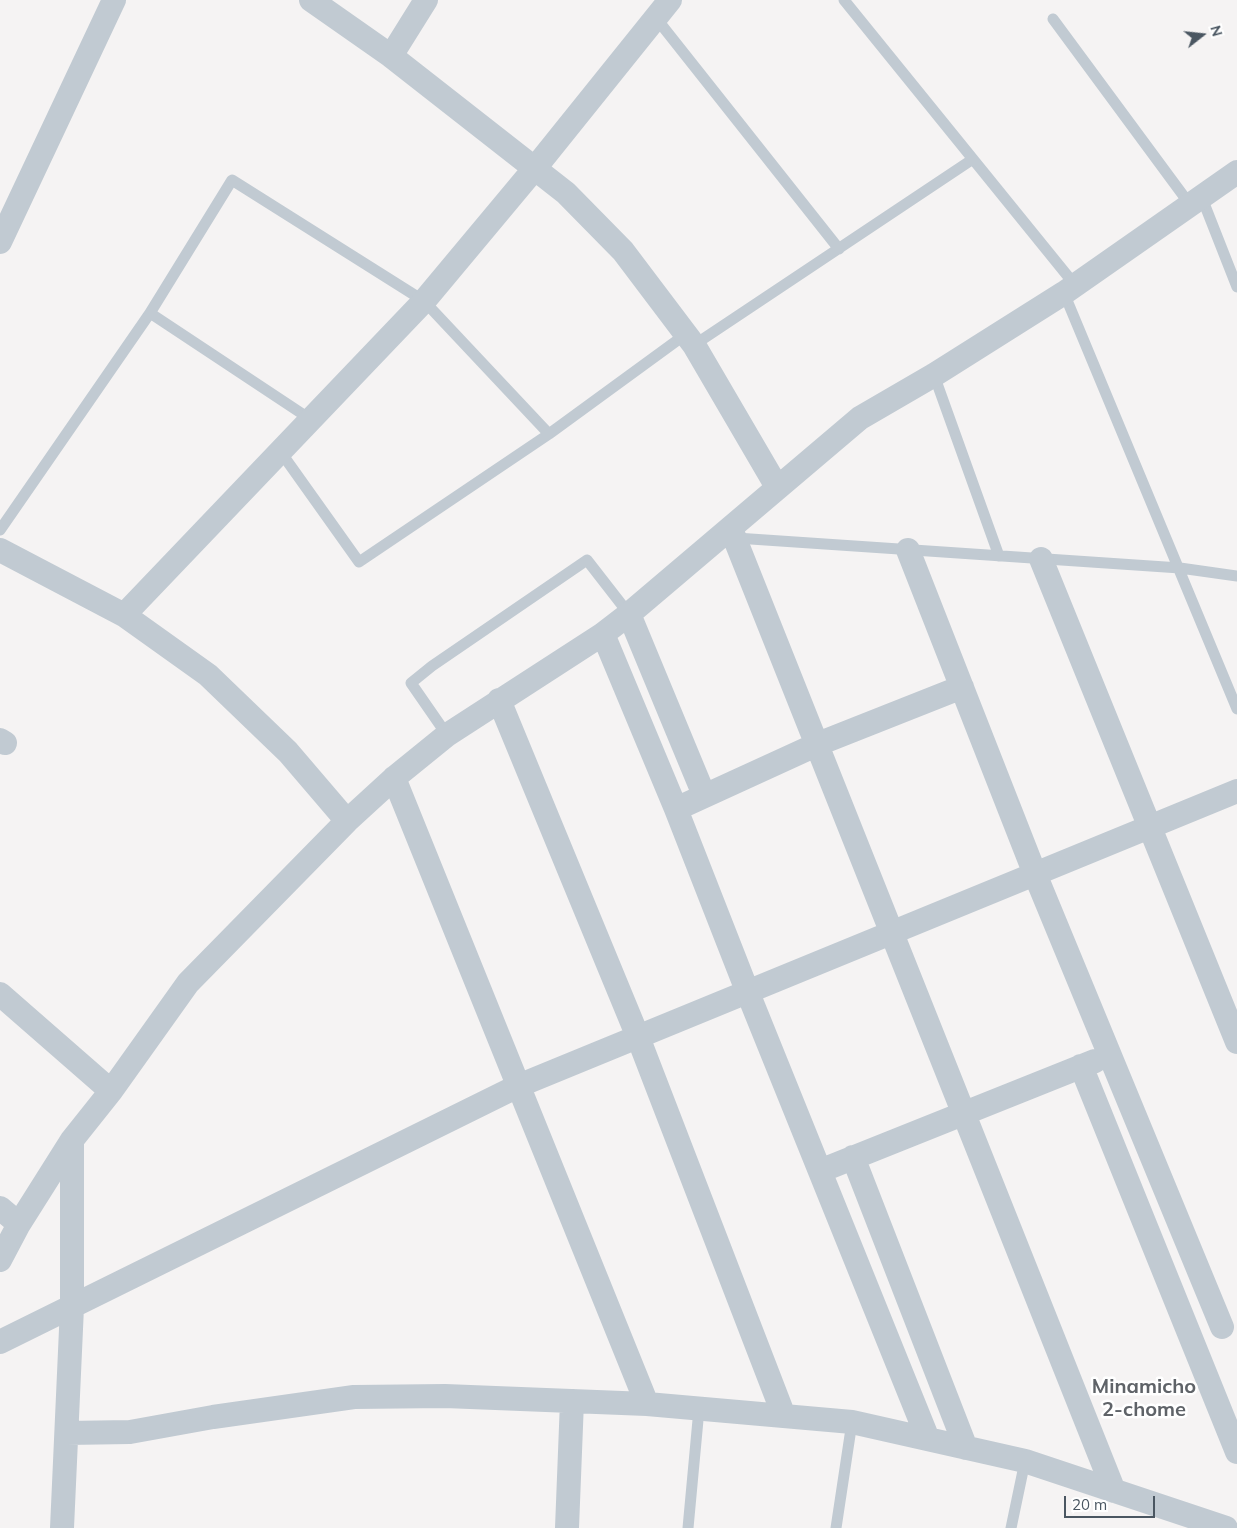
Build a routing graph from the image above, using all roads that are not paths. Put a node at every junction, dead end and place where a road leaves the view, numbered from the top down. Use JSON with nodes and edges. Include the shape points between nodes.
{"nodes":[{"id":1,"x":114,"y":0,"type":"edge"},
{"id":2,"x":311,"y":0,"type":"edge"},
{"id":3,"x":426,"y":0,"type":"edge"},
{"id":4,"x":844,"y":0,"type":"edge"},
{"id":5,"x":663,"y":9,"type":"edge"},
{"id":6,"x":1053,"y":19,"type":"dead end"},
{"id":7,"x":391,"y":56,"type":"junction"},
{"id":8,"x":973,"y":159,"type":"junction"},
{"id":9,"x":535,"y":168,"type":"junction"},
{"id":10,"x":1237,"y":172,"type":"edge"},
{"id":11,"x":1197,"y":202,"type":"junction"},
{"id":12,"x":0,"y":242,"type":"edge"},
{"id":13,"x":839,"y":249,"type":"junction"},
{"id":14,"x":1237,"y":287,"type":"edge"},
{"id":15,"x":1070,"y":289,"type":"junction"},
{"id":16,"x":424,"y":301,"type":"junction"},
{"id":17,"x":150,"y":313,"type":"junction"},
{"id":18,"x":690,"y":340,"type":"junction"},
{"id":19,"x":934,"y":375,"type":"junction"},
{"id":20,"x":310,"y":419,"type":"junction"},
{"id":21,"x":549,"y":434,"type":"junction"},
{"id":22,"x":280,"y":451,"type":"junction"},
{"id":23,"x":777,"y":487,"type":"junction"},
{"id":24,"x":0,"y":530,"type":"edge"},
{"id":25,"x":733,"y":533,"type":"junction"},
{"id":26,"x":0,"y":550,"type":"edge"},
{"id":27,"x":908,"y":550,"type":"junction"},
{"id":28,"x":999,"y":556,"type":"junction"},
{"id":29,"x":1041,"y":558,"type":"junction"},
{"id":30,"x":1180,"y":568,"type":"junction"},
{"id":31,"x":1237,"y":576,"type":"edge"},
{"id":32,"x":629,"y":614,"type":"junction"},
{"id":33,"x":124,"y":615,"type":"junction"},
{"id":34,"x":603,"y":634,"type":"junction"},
{"id":35,"x":962,"y":687,"type":"junction"},
{"id":36,"x":499,"y":700,"type":"junction"},
{"id":37,"x":1237,"y":709,"type":"edge"},
{"id":38,"x":447,"y":735,"type":"junction"},
{"id":39,"x":818,"y":744,"type":"junction"},
{"id":40,"x":394,"y":778,"type":"junction"},
{"id":41,"x":1237,"y":791,"type":"edge"},
{"id":42,"x":704,"y":795,"type":"junction"},
{"id":43,"x":676,"y":809,"type":"junction"},
{"id":44,"x":347,"y":820,"type":"junction"},
{"id":45,"x":1149,"y":828,"type":"junction"},
{"id":46,"x":1035,"y":874,"type":"junction"},
{"id":47,"x":892,"y":933,"type":"junction"},
{"id":48,"x":748,"y":992,"type":"junction"},
{"id":49,"x":0,"y":994,"type":"edge"},
{"id":50,"x":638,"y":1037,"type":"junction"},
{"id":51,"x":1237,"y":1042,"type":"edge"},
{"id":52,"x":1110,"y":1055,"type":"junction"},
{"id":53,"x":1081,"y":1066,"type":"junction"},
{"id":54,"x":518,"y":1086,"type":"junction"},
{"id":55,"x":111,"y":1090,"type":"junction"},
{"id":56,"x":964,"y":1113,"type":"junction"},
{"id":57,"x":72,"y":1140,"type":"junction"},
{"id":58,"x":853,"y":1157,"type":"junction"},
{"id":59,"x":820,"y":1171,"type":"junction"},
{"id":60,"x":0,"y":1208,"type":"edge"},
{"id":61,"x":19,"y":1224,"type":"junction"},
{"id":62,"x":0,"y":1260,"type":"edge"},
{"id":63,"x":72,"y":1307,"type":"junction"},
{"id":64,"x":1229,"y":1324,"type":"edge"},
{"id":65,"x":1191,"y":1340,"type":"junction"},
{"id":66,"x":0,"y":1342,"type":"edge"},
{"id":67,"x":572,"y":1401,"type":"junction"},
{"id":68,"x":647,"y":1404,"type":"junction"},
{"id":69,"x":699,"y":1409,"type":"junction"},
{"id":70,"x":784,"y":1416,"type":"junction"},
{"id":71,"x":852,"y":1422,"type":"junction"},
{"id":72,"x":67,"y":1433,"type":"junction"},
{"id":73,"x":928,"y":1439,"type":"junction"},
{"id":74,"x":966,"y":1448,"type":"junction"},
{"id":75,"x":1237,"y":1452,"type":"edge"},
{"id":76,"x":1025,"y":1461,"type":"junction"},
{"id":77,"x":1114,"y":1492,"type":"junction"},
{"id":78,"x":62,"y":1528,"type":"edge"},
{"id":79,"x":567,"y":1528,"type":"edge"},
{"id":80,"x":688,"y":1528,"type":"edge"},
{"id":81,"x":836,"y":1528,"type":"edge"},
{"id":82,"x":1011,"y":1528,"type":"edge"},
{"id":83,"x":1226,"y":1528,"type":"edge"}],
"edges":[{"from":1,"to":12,"type":"street"},
{"from":2,"to":7,"type":"street"},
{"from":3,"to":7,"type":"street"},
{"from":4,"to":8,"type":"lane"},
{"from":5,"to":9,"type":"street"},
{"from":5,"to":13,"type":"lane"},
{"from":6,"to":11,"type":"lane"},
{"from":7,"to":9,"type":"street"},
{"from":8,"to":13,"type":"lane"},
{"from":8,"to":15,"type":"lane"},
{"from":9,"to":16,"type":"street"},
{"from":9,"to":18,"type":"street","via":[[566,193],[623,250]]},
{"from":10,"to":11,"type":"street"},
{"from":11,"to":14,"type":"lane"},
{"from":11,"to":15,"type":"street"},
{"from":13,"to":18,"type":"lane"},
{"from":15,"to":19,"type":"street"},
{"from":15,"to":30,"type":"lane"},
{"from":16,"to":17,"type":"lane","via":[[232,180]]},
{"from":16,"to":20,"type":"street"},
{"from":16,"to":21,"type":"lane"},
{"from":17,"to":20,"type":"lane"},
{"from":17,"to":24,"type":"lane"},
{"from":18,"to":21,"type":"lane"},
{"from":18,"to":23,"type":"street"},
{"from":19,"to":23,"type":"street","via":[[860,418]]},
{"from":19,"to":28,"type":"lane"},
{"from":20,"to":22,"type":"street"},
{"from":21,"to":22,"type":"lane","via":[[360,562]]},
{"from":22,"to":33,"type":"street"},
{"from":23,"to":25,"type":"street"},
{"from":25,"to":27,"type":"lane"},
{"from":25,"to":32,"type":"street"},
{"from":25,"to":39,"type":"street"},
{"from":26,"to":33,"type":"street"},
{"from":27,"to":28,"type":"lane"},
{"from":27,"to":35,"type":"street"},
{"from":28,"to":29,"type":"lane"},
{"from":29,"to":30,"type":"lane"},
{"from":29,"to":45,"type":"street"},
{"from":30,"to":31,"type":"lane"},
{"from":30,"to":37,"type":"lane"},
{"from":32,"to":34,"type":"street"},
{"from":32,"to":38,"type":"lane","via":[[587,560],[411,683]]},
{"from":32,"to":42,"type":"street"},
{"from":33,"to":44,"type":"street","via":[[208,675],[238,702],[288,752]]},
{"from":34,"to":36,"type":"street"},
{"from":34,"to":43,"type":"street"},
{"from":35,"to":39,"type":"street"},
{"from":35,"to":46,"type":"street"},
{"from":36,"to":38,"type":"street"},
{"from":36,"to":50,"type":"street"},
{"from":38,"to":40,"type":"street"},
{"from":39,"to":42,"type":"street"},
{"from":39,"to":47,"type":"street"},
{"from":40,"to":44,"type":"street"},
{"from":40,"to":54,"type":"street"},
{"from":41,"to":45,"type":"street"},
{"from":42,"to":43,"type":"street"},
{"from":43,"to":48,"type":"street"},
{"from":44,"to":55,"type":"street","via":[[188,983]]},
{"from":45,"to":46,"type":"street"},
{"from":45,"to":51,"type":"street"},
{"from":46,"to":47,"type":"street"},
{"from":46,"to":52,"type":"street"},
{"from":47,"to":48,"type":"street"},
{"from":47,"to":56,"type":"street"},
{"from":48,"to":50,"type":"street"},
{"from":48,"to":59,"type":"street"},
{"from":49,"to":55,"type":"street"},
{"from":50,"to":54,"type":"street"},
{"from":50,"to":70,"type":"street"},
{"from":52,"to":53,"type":"street"},
{"from":52,"to":64,"type":"street"},
{"from":53,"to":56,"type":"street"},
{"from":53,"to":65,"type":"street"},
{"from":54,"to":63,"type":"street"},
{"from":54,"to":68,"type":"street"},
{"from":55,"to":57,"type":"street"},
{"from":56,"to":58,"type":"street"},
{"from":56,"to":77,"type":"street"},
{"from":57,"to":61,"type":"street"},
{"from":57,"to":63,"type":"street"},
{"from":58,"to":59,"type":"street"},
{"from":58,"to":74,"type":"street"},
{"from":59,"to":73,"type":"street"},
{"from":60,"to":61,"type":"street"},
{"from":61,"to":62,"type":"street"},
{"from":63,"to":66,"type":"street"},
{"from":63,"to":72,"type":"street"},
{"from":64,"to":65,"type":"street"},
{"from":65,"to":75,"type":"street"},
{"from":67,"to":68,"type":"street"},
{"from":67,"to":72,"type":"street","via":[[445,1396],[354,1397],[130,1432]]},
{"from":67,"to":79,"type":"street"},
{"from":68,"to":69,"type":"street"},
{"from":69,"to":70,"type":"street"},
{"from":69,"to":80,"type":"lane"},
{"from":70,"to":71,"type":"street"},
{"from":71,"to":73,"type":"street"},
{"from":71,"to":81,"type":"lane"},
{"from":72,"to":78,"type":"street"},
{"from":73,"to":74,"type":"street"},
{"from":74,"to":76,"type":"street"},
{"from":76,"to":77,"type":"street"},
{"from":76,"to":82,"type":"lane"},
{"from":77,"to":83,"type":"street"}]}
